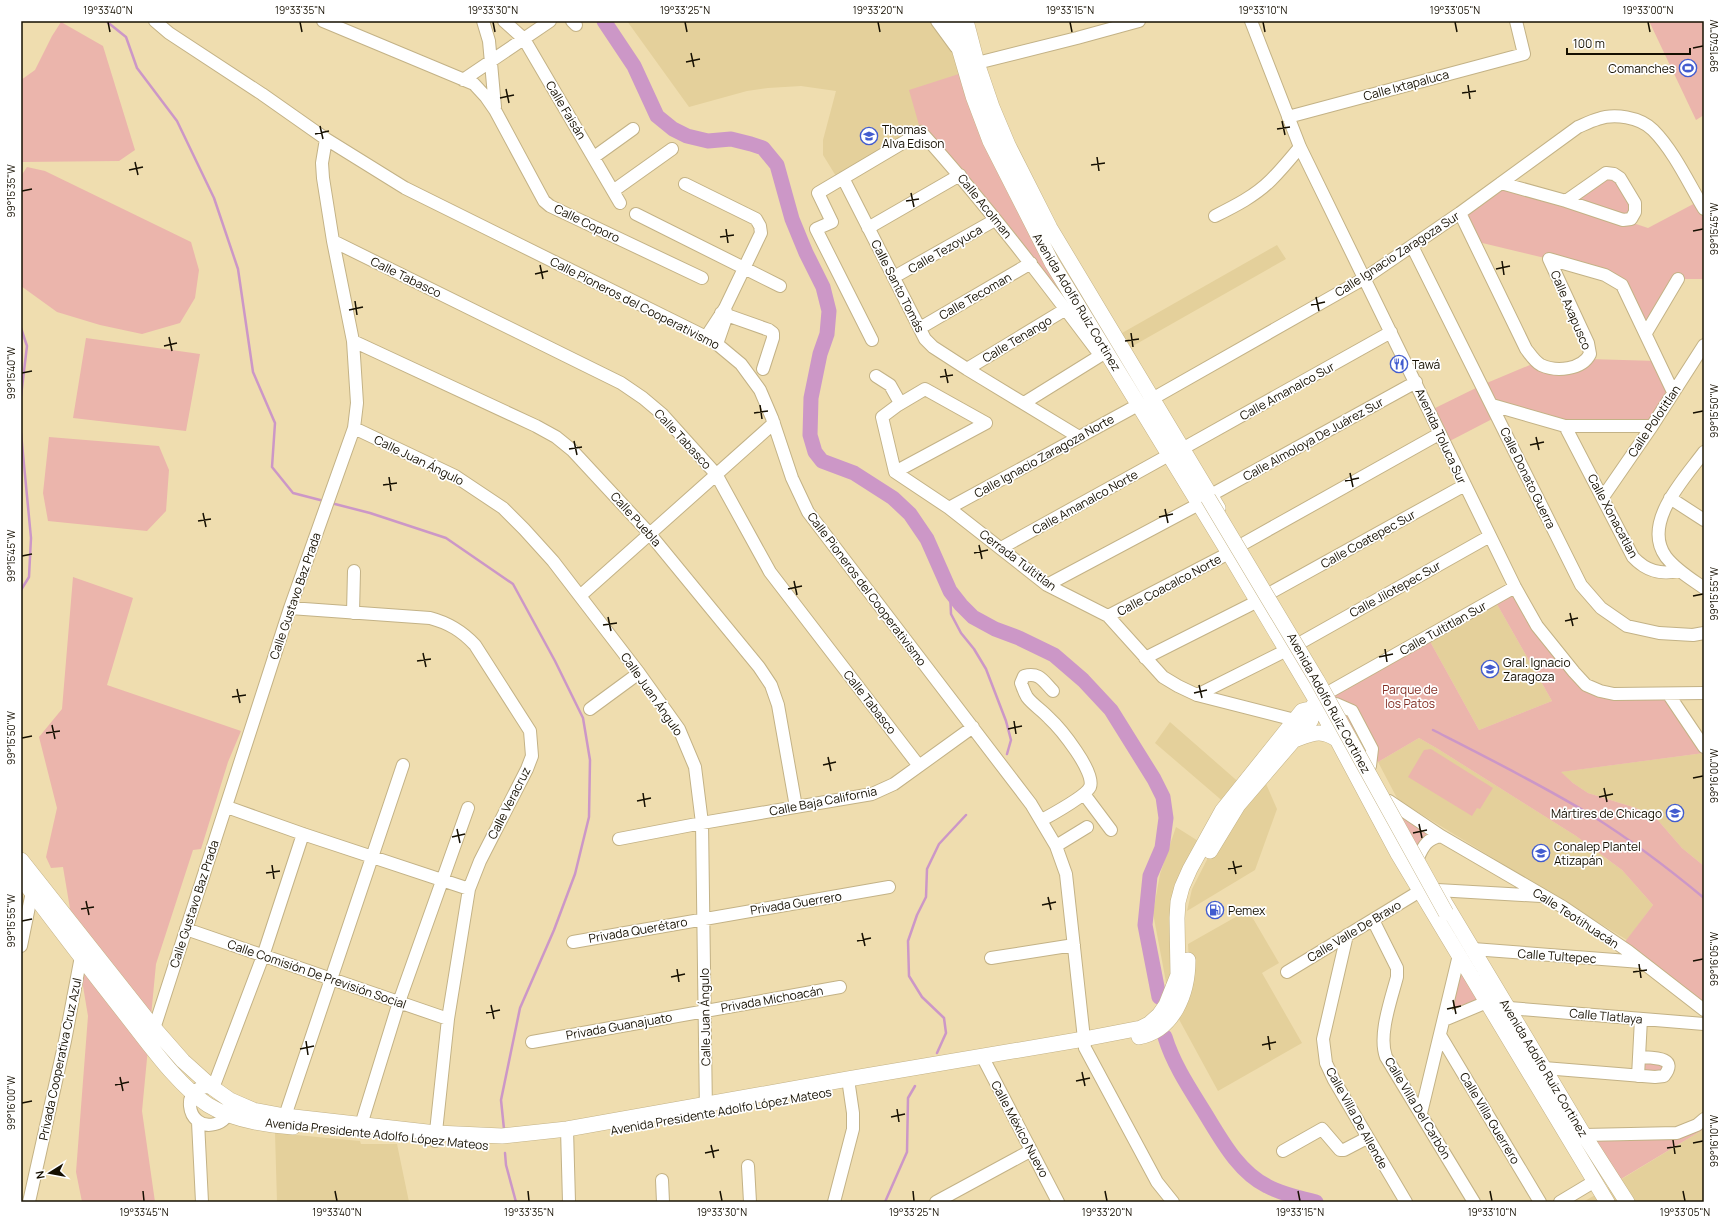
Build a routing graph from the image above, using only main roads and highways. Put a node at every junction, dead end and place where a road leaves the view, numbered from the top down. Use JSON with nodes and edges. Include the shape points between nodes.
{"nodes":[{"id":1,"x":951,"y":21,"type":"edge"},
{"id":2,"x":966,"y":21,"type":"edge"},
{"id":3,"x":1004,"y":135,"type":"junction"},
{"id":4,"x":990,"y":140,"type":"junction"},
{"id":5,"x":1145,"y":402,"type":"junction"},
{"id":6,"x":1205,"y":500,"type":"junction"},
{"id":7,"x":1249,"y":573,"type":"junction"},
{"id":8,"x":1332,"y":698,"type":"junction"},
{"id":9,"x":1309,"y":710,"type":"junction"},
{"id":10,"x":1294,"y":740,"type":"junction"},
{"id":11,"x":1339,"y":741,"type":"junction"},
{"id":12,"x":1398,"y":818,"type":"junction"},
{"id":13,"x":21,"y":860,"type":"edge"},
{"id":14,"x":28,"y":878,"type":"edge"},
{"id":15,"x":1457,"y":936,"type":"junction"},
{"id":16,"x":1466,"y":952,"type":"junction"},
{"id":17,"x":1084,"y":1044,"type":"junction"},
{"id":18,"x":229,"y":1107,"type":"junction"},
{"id":19,"x":436,"y":1137,"type":"junction"},
{"id":20,"x":1607,"y":1202,"type":"edge"},
{"id":21,"x":1627,"y":1202,"type":"edge"}],
"edges":[{"from":1,"to":4,"type":"main road","name":"Avenida Adolfo Ruiz Cortinez","via":[[973,96]]},
{"from":2,"to":3,"type":"main road","name":"Avenida Adolfo Ruiz Cortinez","via":[[977,63]]},
{"from":3,"to":4,"type":"main road"},
{"from":3,"to":5,"type":"main road","name":"Avenida Adolfo Ruiz Cortinez","via":[[1065,256]]},
{"from":4,"to":5,"type":"main road","name":"Avenida Adolfo Ruiz Cortinez","via":[[1052,263],[1103,353]]},
{"from":5,"to":6,"type":"main road","name":"Avenida Adolfo Ruiz Cortinez"},
{"from":6,"to":7,"type":"main road","name":"Avenida Adolfo Ruiz Cortinez"},
{"from":6,"to":15,"type":"main road","name":"Avenida Adolfo Ruiz Cortinez","bridge":true,"via":[[1317,680]]},
{"from":7,"to":8,"type":"main road","name":"Avenida Adolfo Ruiz Cortinez","via":[[1270,593]]},
{"from":7,"to":9,"type":"main road","name":"Avenida Adolfo Ruiz Cortinez","via":[[1258,602],[1295,665]]},
{"from":8,"to":9,"type":"main road","name":"Avenida Presidente Adolfo López Mateos"},
{"from":8,"to":12,"type":"main road","name":"Avenida Adolfo Ruiz Cortinez"},
{"from":9,"to":10,"type":"main road","name":"Avenida Presidente Adolfo López Mateos","via":[[1311,720]]},
{"from":9,"to":11,"type":"main road","name":"Avenida Adolfo Ruiz Cortinez"},
{"from":9,"to":12,"type":"main road","via":[[1332,713],[1377,796]]},
{"from":9,"to":17,"type":"main road","name":"Avenida Presidente Adolfo López Mateos","via":[[1222,811],[1190,869],[1178,902],[1178,975],[1166,1005],[1159,1015],[1141,1028]]},
{"from":10,"to":11,"type":"main road","via":[[1319,732]]},
{"from":10,"to":17,"type":"main road","name":"Avenida Presidente Adolfo López Mateos","via":[[1235,810],[1192,889],[1187,911],[1188,977],[1180,1003],[1168,1023],[1144,1036]]},
{"from":11,"to":15,"type":"main road","name":"Avenida Adolfo Ruiz Cortinez","via":[[1420,891]]},
{"from":12,"to":15,"type":"main road","name":"Avenida Adolfo Ruiz Cortinez","via":[[1437,890]]},
{"from":13,"to":14,"type":"main road","name":"Avenida Presidente Adolfo López Mateos"},
{"from":14,"to":18,"type":"main road","name":"Avenida Presidente Adolfo López Mateos","via":[[84,940],[154,1028]]},
{"from":14,"to":18,"type":"main road","name":"Avenida Presidente Adolfo López Mateos","via":[[32,893],[149,1044],[193,1093],[208,1105]]},
{"from":15,"to":16,"type":"main road","name":"Avenida Adolfo Ruiz Cortinez"},
{"from":16,"to":20,"type":"main road","name":"Avenida Adolfo Ruiz Cortinez","via":[[1487,1002]]},
{"from":16,"to":21,"type":"main road","name":"Avenida Adolfo Ruiz Cortinez","via":[[1509,1008],[1584,1136]]},
{"from":17,"to":19,"type":"main road","name":"Avenida Presidente Adolfo López Mateos","via":[[849,1083],[503,1146],[483,1146]]},
{"from":18,"to":19,"type":"main road","name":"Avenida Presidente Adolfo López Mateos"},
{"from":18,"to":19,"type":"main road","name":"Avenida Presidente Adolfo López Mateos","via":[[283,1126]]}]}
